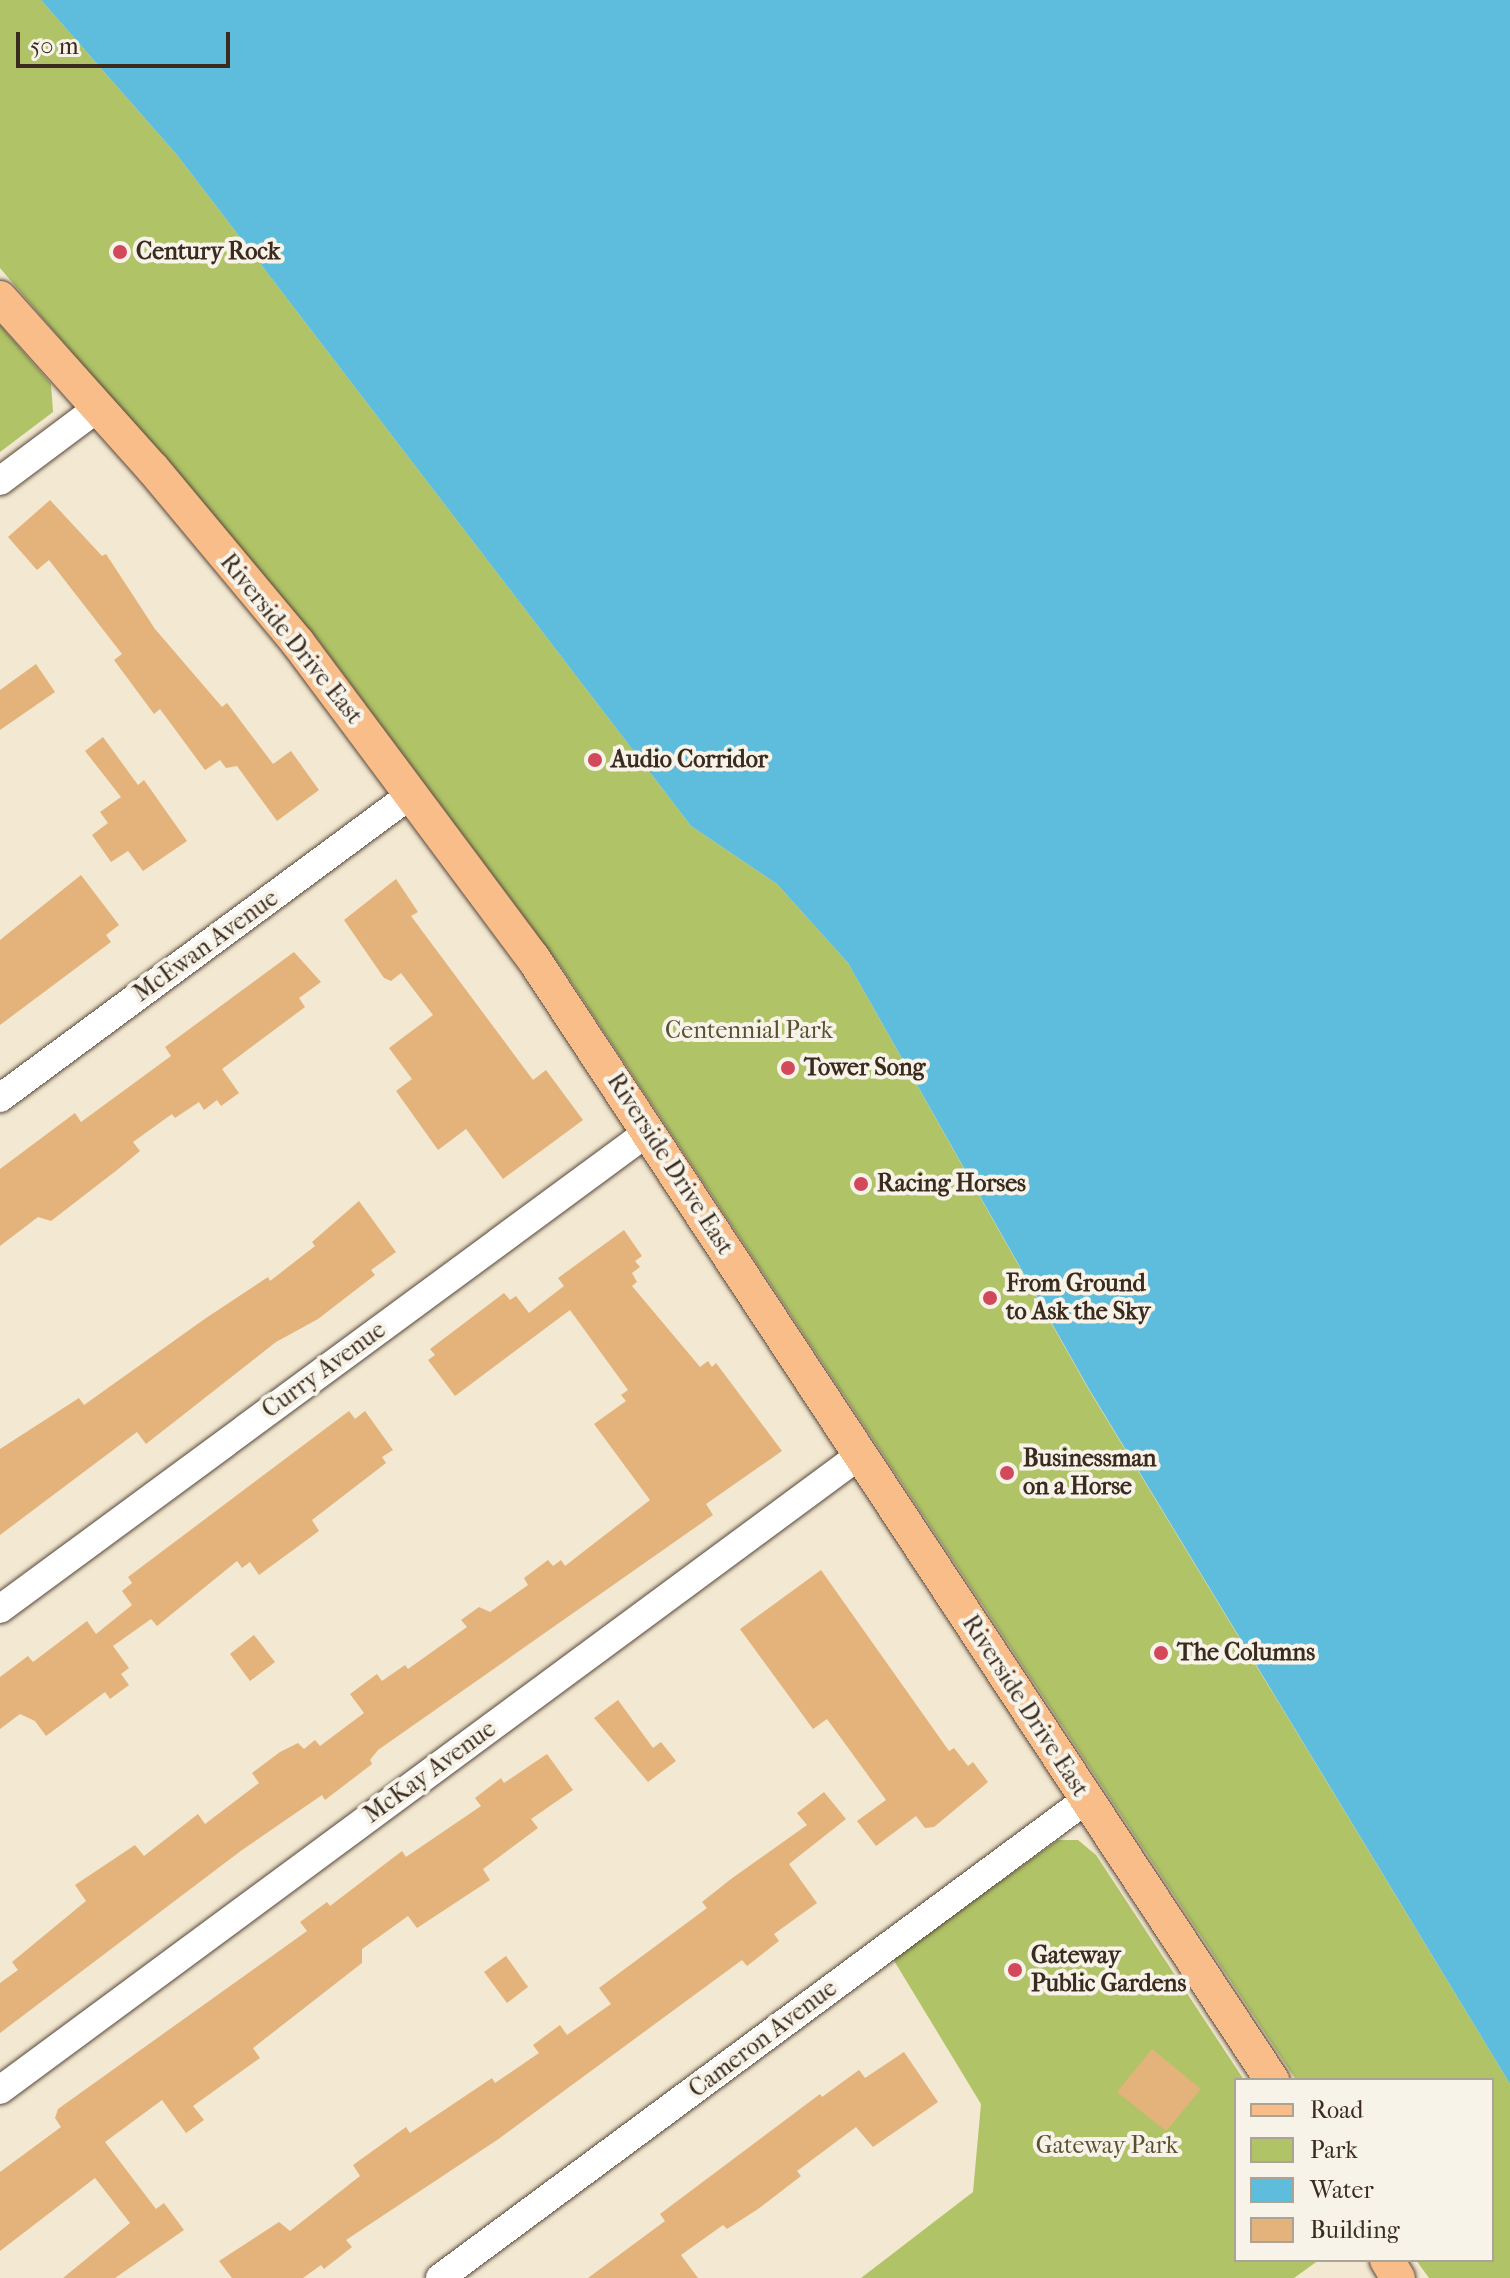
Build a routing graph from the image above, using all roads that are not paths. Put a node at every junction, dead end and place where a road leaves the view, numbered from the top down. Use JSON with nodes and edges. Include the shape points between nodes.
{"nodes":[{"id":1,"x":0,"y":298,"type":"edge"},
{"id":2,"x":99,"y":407,"type":"junction"},
{"id":3,"x":0,"y":481,"type":"edge"},
{"id":4,"x":413,"y":793,"type":"junction"},
{"id":5,"x":0,"y":1098,"type":"edge"},
{"id":6,"x":648,"y":1132,"type":"junction"},
{"id":7,"x":860,"y":1455,"type":"junction"},
{"id":8,"x":0,"y":1609,"type":"edge"},
{"id":9,"x":1087,"y":1799,"type":"junction"},
{"id":10,"x":1271,"y":2078,"type":"edge"},
{"id":11,"x":0,"y":2090,"type":"edge"},
{"id":12,"x":440,"y":2278,"type":"edge"}],
"edges":[{"from":1,"to":2,"type":"main road","name":"Riverside Drive East"},
{"from":2,"to":3,"type":"street"},
{"from":2,"to":4,"type":"main road","name":"Riverside Drive East","via":[[298,643]]},
{"from":4,"to":5,"type":"street","name":"McEwan Avenue"},
{"from":4,"to":6,"type":"main road","name":"Riverside Drive East","via":[[533,958]]},
{"from":6,"to":7,"type":"main road","name":"Riverside Drive East"},
{"from":6,"to":8,"type":"street","name":"Curry Avenue"},
{"from":7,"to":9,"type":"main road","name":"Riverside Drive East"},
{"from":7,"to":11,"type":"street","name":"McKay Avenue"},
{"from":9,"to":10,"type":"main road","name":"Riverside Drive East"},
{"from":9,"to":12,"type":"street","name":"Cameron Avenue"}]}
